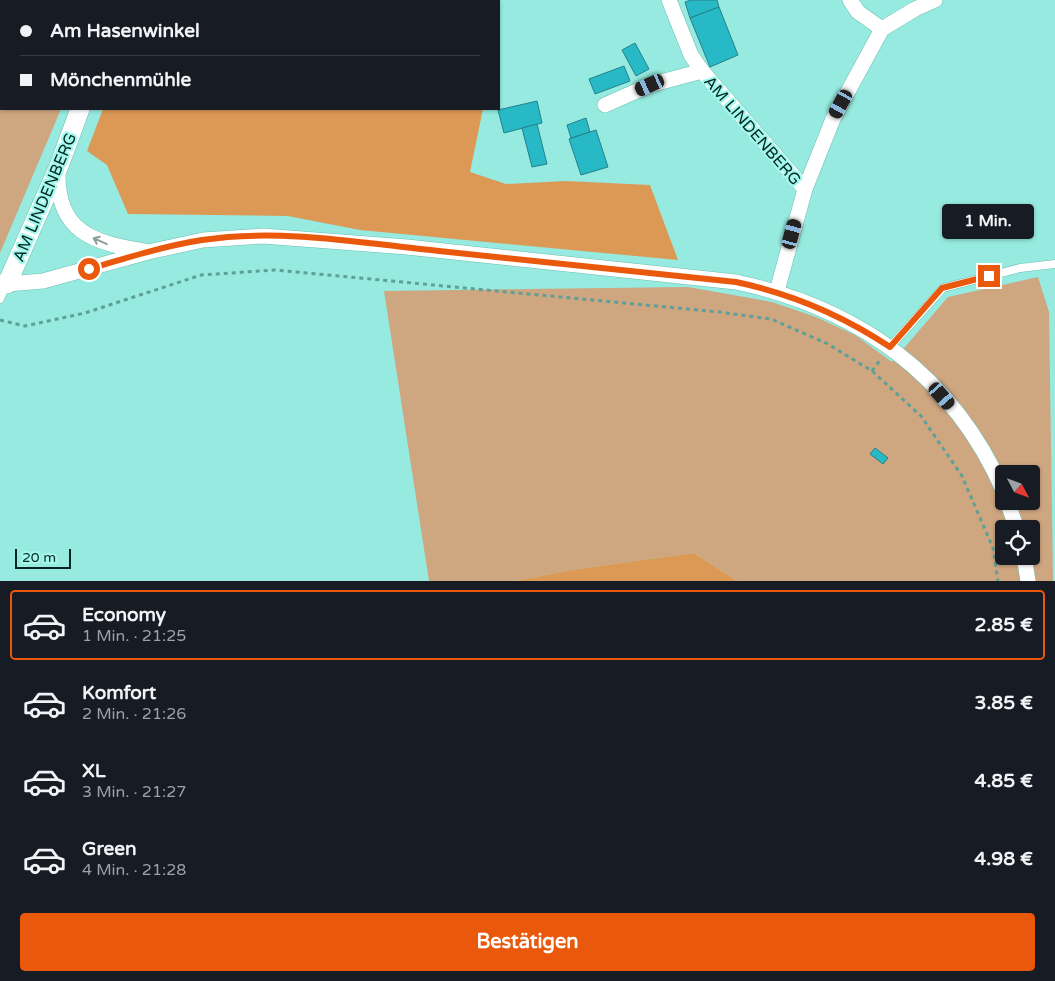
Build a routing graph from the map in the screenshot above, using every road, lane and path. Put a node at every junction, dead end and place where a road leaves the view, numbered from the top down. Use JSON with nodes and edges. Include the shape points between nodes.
{"nodes":[{"id":1,"x":670,"y":0,"type":"edge"},
{"id":2,"x":850,"y":0,"type":"edge"},
{"id":3,"x":935,"y":0,"type":"edge"},
{"id":4,"x":882,"y":29,"type":"junction"},
{"id":5,"x":702,"y":71,"type":"junction"},
{"id":6,"x":605,"y":105,"type":"dead end"},
{"id":7,"x":80,"y":110,"type":"edge"},
{"id":8,"x":59,"y":166,"type":"junction"},
{"id":9,"x":805,"y":188,"type":"junction"},
{"id":10,"x":148,"y":252,"type":"junction"},
{"id":11,"x":1055,"y":264,"type":"edge"},
{"id":12,"x":2,"y":289,"type":"edge"},
{"id":13,"x":777,"y":291,"type":"junction"},
{"id":14,"x":0,"y":320,"type":"edge"},
{"id":15,"x":890,"y":347,"type":"junction"},
{"id":16,"x":995,"y":475,"type":"edge"},
{"id":17,"x":1025,"y":565,"type":"edge"},
{"id":18,"x":998,"y":581,"type":"edge"},
{"id":19,"x":1028,"y":581,"type":"edge"}],
"edges":[{"from":1,"to":5,"type":"street","name":"AM LINDENBERG","via":[[691,55]]},
{"from":2,"to":4,"type":"street","via":[[868,20]]},
{"from":3,"to":4,"type":"street","name":"AM LINDENBERG"},
{"from":4,"to":9,"type":"street","name":"AM LINDENBERG","via":[[833,118]]},
{"from":5,"to":6,"type":"street","name":"AM LINDENBERG","via":[[650,85]]},
{"from":5,"to":9,"type":"street","name":"AM LINDENBERG"},
{"from":7,"to":8,"type":"street","name":"AM LINDENBERG"},
{"from":10,"to":8,"type":"street","one_way":true,"via":[[109,245],[85,234],[62,207],[58,194]]},
{"from":8,"to":12,"type":"street","name":"AM LINDENBERG"},
{"from":9,"to":13,"type":"street","name":"AM LINDENBERG"},
{"from":10,"to":12,"type":"street"},
{"from":10,"to":13,"type":"street","via":[[202,240],[263,236],[314,238],[701,278]]},
{"from":11,"to":15,"type":"lane","via":[[1020,268],[942,288]]},
{"from":13,"to":15,"type":"street","via":[[847,321]]},
{"from":14,"to":18,"type":"path","via":[[25,326],[85,313],[201,275],[275,270],[771,319],[828,344],[872,371],[920,416],[962,476],[993,548]]},
{"from":15,"to":16,"type":"street","via":[[951,406],[981,448]]},
{"from":17,"to":19,"type":"street"}]}
